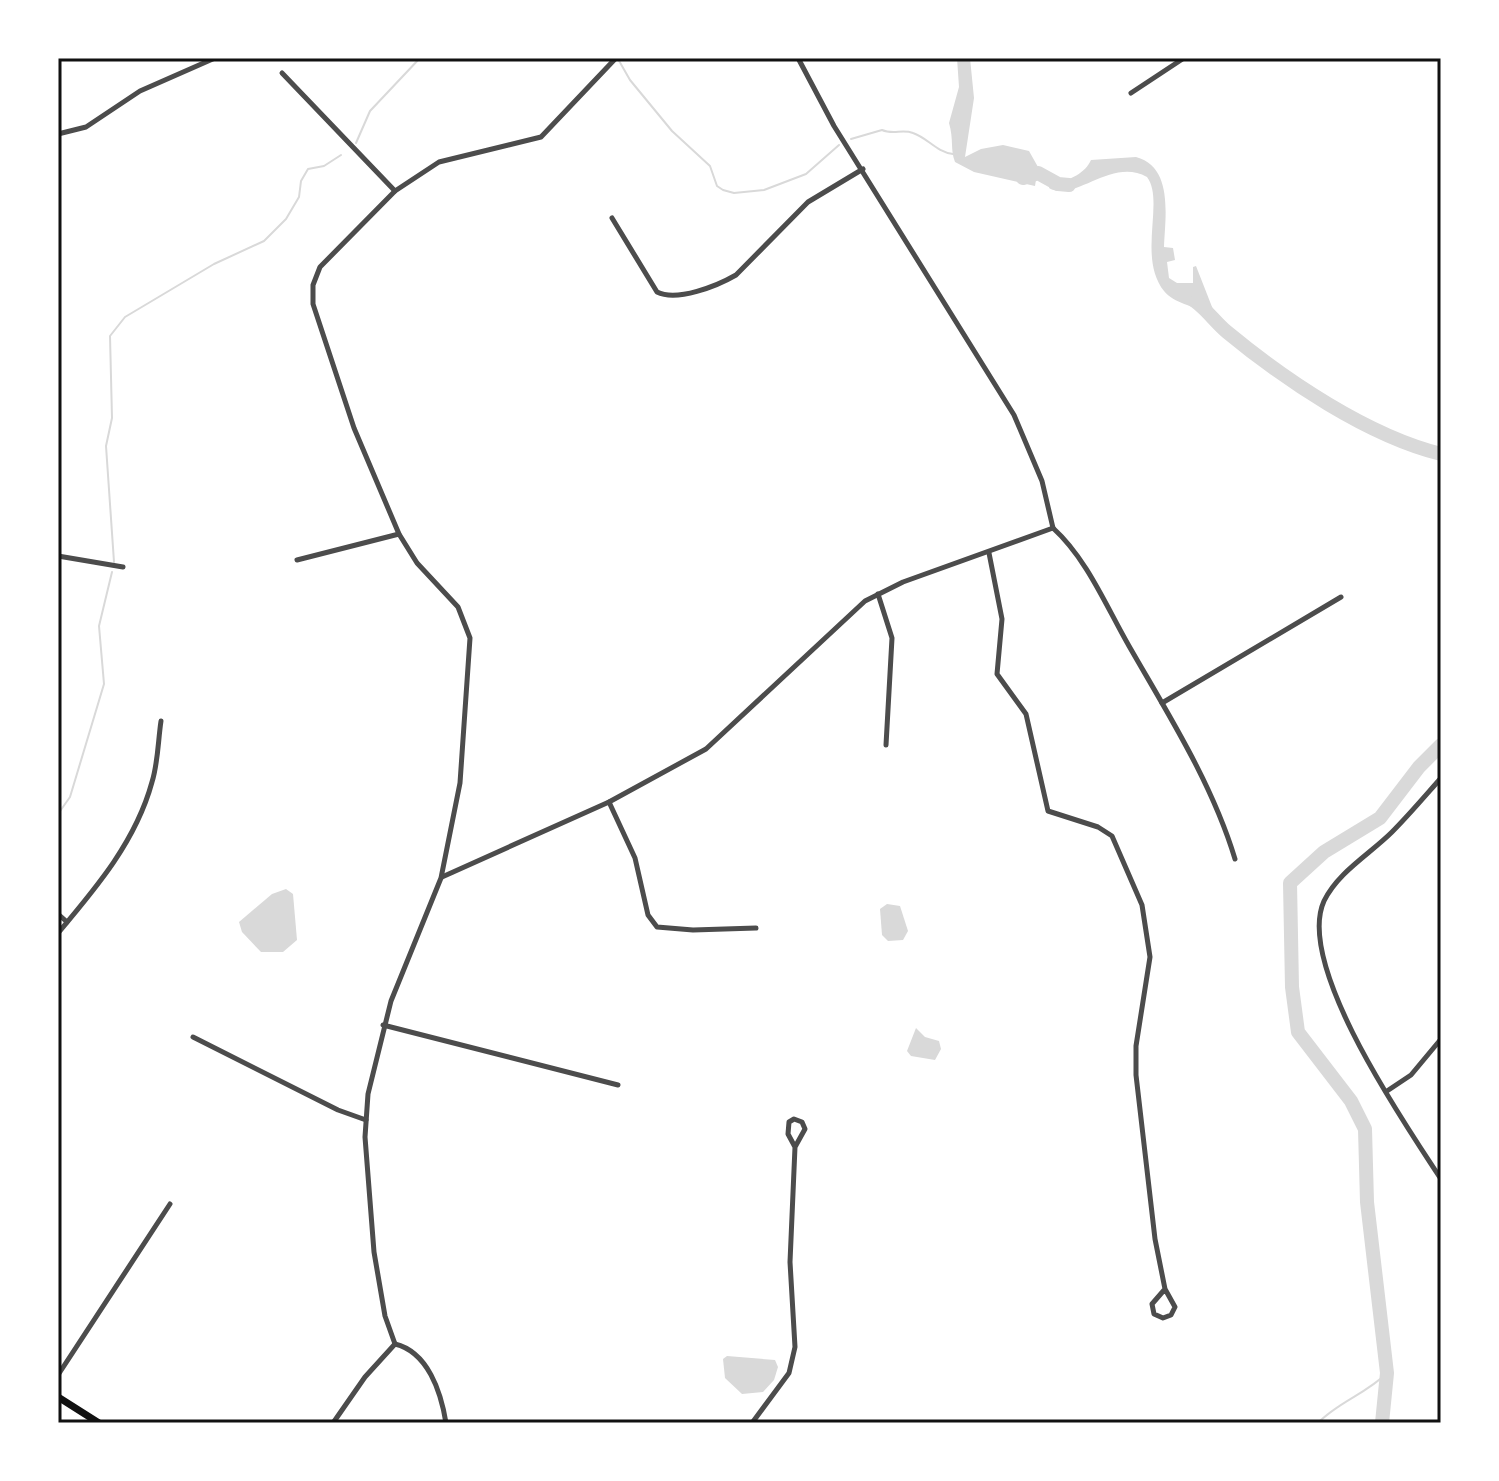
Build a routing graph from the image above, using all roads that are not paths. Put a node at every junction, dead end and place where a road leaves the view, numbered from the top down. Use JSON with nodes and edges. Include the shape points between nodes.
{"nodes":[{"id":1,"x":215,"y":58,"type":"edge"},
{"id":2,"x":616,"y":58,"type":"edge"},
{"id":3,"x":798,"y":58,"type":"edge"},
{"id":4,"x":1184,"y":58,"type":"edge"},
{"id":5,"x":282,"y":73,"type":"dead end"},
{"id":6,"x":1131,"y":93,"type":"dead end"},
{"id":7,"x":58,"y":134,"type":"edge"},
{"id":8,"x":863,"y":169,"type":"junction"},
{"id":9,"x":395,"y":191,"type":"junction"},
{"id":10,"x":612,"y":218,"type":"dead end"},
{"id":11,"x":1053,"y":528,"type":"junction"},
{"id":12,"x":399,"y":534,"type":"junction"},
{"id":13,"x":989,"y":553,"type":"junction"},
{"id":14,"x":58,"y":556,"type":"edge"},
{"id":15,"x":297,"y":560,"type":"dead end"},
{"id":16,"x":123,"y":567,"type":"dead end"},
{"id":17,"x":878,"y":594,"type":"junction"},
{"id":18,"x":1341,"y":597,"type":"dead end"},
{"id":19,"x":1162,"y":703,"type":"junction"},
{"id":20,"x":161,"y":721,"type":"dead end"},
{"id":21,"x":886,"y":745,"type":"dead end"},
{"id":22,"x":1441,"y":778,"type":"edge"},
{"id":23,"x":609,"y":802,"type":"junction"},
{"id":24,"x":1235,"y":859,"type":"dead end"},
{"id":25,"x":441,"y":878,"type":"junction"},
{"id":26,"x":58,"y":914,"type":"edge"},
{"id":27,"x":67,"y":922,"type":"junction"},
{"id":28,"x":756,"y":928,"type":"dead end"},
{"id":29,"x":58,"y":933,"type":"edge"},
{"id":30,"x":383,"y":1025,"type":"junction"},
{"id":31,"x":193,"y":1037,"type":"dead end"},
{"id":32,"x":1441,"y":1039,"type":"edge"},
{"id":33,"x":618,"y":1085,"type":"dead end"},
{"id":34,"x":1387,"y":1091,"type":"junction"},
{"id":35,"x":366,"y":1120,"type":"junction"},
{"id":36,"x":795,"y":1147,"type":"junction"},
{"id":37,"x":1441,"y":1179,"type":"edge"},
{"id":38,"x":170,"y":1204,"type":"dead end"},
{"id":39,"x":1165,"y":1289,"type":"junction"},
{"id":40,"x":395,"y":1344,"type":"junction"},
{"id":41,"x":58,"y":1375,"type":"edge"},
{"id":42,"x":58,"y":1397,"type":"edge"},
{"id":43,"x":99,"y":1423,"type":"edge"},
{"id":44,"x":333,"y":1423,"type":"edge"},
{"id":45,"x":446,"y":1423,"type":"edge"},
{"id":46,"x":752,"y":1423,"type":"edge"}],
"edges":[{"from":1,"to":7,"type":"street","via":[[140,91],[86,127]]},
{"from":2,"to":9,"type":"street","via":[[541,137],[439,162]]},
{"from":3,"to":8,"type":"street"},
{"from":4,"to":6,"type":"street"},
{"from":5,"to":9,"type":"street"},
{"from":8,"to":10,"type":"street","via":[[808,202],[724,283],[666,297],[657,292]]},
{"from":8,"to":11,"type":"street","via":[[1014,415],[1042,481]]},
{"from":9,"to":12,"type":"street","via":[[329,255],[312,296],[354,428]]},
{"from":11,"to":13,"type":"street"},
{"from":11,"to":19,"type":"street","via":[[1066,540]]},
{"from":12,"to":15,"type":"street"},
{"from":12,"to":25,"type":"street","via":[[417,563],[458,607],[470,638],[460,783]]},
{"from":13,"to":17,"type":"street"},
{"from":13,"to":39,"type":"street","via":[[1002,619],[997,674],[1026,714],[1048,811],[1112,836],[1142,905],[1150,957],[1135,1061]]},
{"from":14,"to":16,"type":"street"},
{"from":17,"to":21,"type":"street","via":[[892,638]]},
{"from":17,"to":23,"type":"street","via":[[831,630],[706,749]]},
{"from":18,"to":19,"type":"street"},
{"from":19,"to":24,"type":"street","via":[[1217,809]]},
{"from":20,"to":27,"type":"street","via":[[152,784],[135,824],[98,887]]},
{"from":22,"to":34,"type":"street","via":[[1337,882],[1320,914],[1318,937],[1329,984]]},
{"from":23,"to":25,"type":"street"},
{"from":23,"to":28,"type":"street","via":[[635,858],[648,915],[657,927]]},
{"from":25,"to":30,"type":"street"},
{"from":26,"to":27,"type":"street"},
{"from":27,"to":29,"type":"street"},
{"from":30,"to":33,"type":"street"},
{"from":30,"to":35,"type":"street"},
{"from":31,"to":35,"type":"street"},
{"from":32,"to":34,"type":"street","via":[[1411,1075]]},
{"from":34,"to":37,"type":"street"},
{"from":35,"to":40,"type":"street","via":[[379,1289]]},
{"from":36,"to":36,"type":"street","via":[[805,1129],[791,1119],[787,1129]]},
{"from":36,"to":46,"type":"street","via":[[790,1262],[794,1357],[789,1373]]},
{"from":38,"to":41,"type":"street"},
{"from":39,"to":39,"type":"street","via":[[1175,1307],[1163,1318],[1154,1314],[1152,1304]]},
{"from":40,"to":44,"type":"street"},
{"from":40,"to":45,"type":"street","via":[[413,1350],[424,1365]]},
{"from":42,"to":43,"type":"main road"}]}
